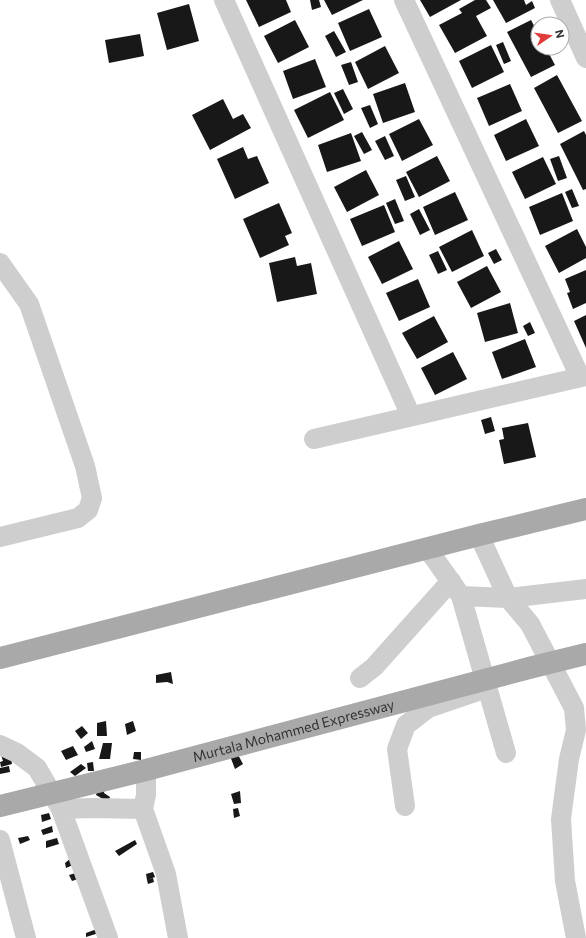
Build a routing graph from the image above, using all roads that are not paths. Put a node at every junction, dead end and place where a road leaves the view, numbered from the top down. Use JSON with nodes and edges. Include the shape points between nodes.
{"nodes":[{"id":1,"x":224,"y":0,"type":"edge"},
{"id":2,"x":404,"y":0,"type":"edge"},
{"id":3,"x":560,"y":0,"type":"edge"},
{"id":4,"x":586,"y":58,"type":"edge"},
{"id":5,"x":0,"y":263,"type":"edge"},
{"id":6,"x":583,"y":376,"type":"edge"},
{"id":7,"x":411,"y":416,"type":"junction"},
{"id":8,"x":314,"y":438,"type":"dead end"},
{"id":9,"x":586,"y":509,"type":"edge"},
{"id":10,"x":479,"y":535,"type":"junction"},
{"id":11,"x":0,"y":536,"type":"edge"},
{"id":12,"x":427,"y":548,"type":"junction"},
{"id":13,"x":456,"y":588,"type":"junction"},
{"id":14,"x":586,"y":589,"type":"edge"},
{"id":15,"x":508,"y":598,"type":"junction"},
{"id":16,"x":586,"y":654,"type":"edge"},
{"id":17,"x":0,"y":658,"type":"edge"},
{"id":18,"x":551,"y":662,"type":"junction"},
{"id":19,"x":360,"y":678,"type":"dead end"},
{"id":20,"x":487,"y":684,"type":"junction"},
{"id":21,"x":0,"y":745,"type":"edge"},
{"id":22,"x":506,"y":753,"type":"dead end"},
{"id":23,"x":578,"y":759,"type":"edge"},
{"id":24,"x":146,"y":770,"type":"junction"},
{"id":25,"x":56,"y":801,"type":"junction"},
{"id":26,"x":0,"y":806,"type":"edge"},
{"id":27,"x":405,"y":806,"type":"dead end"},
{"id":28,"x":143,"y":809,"type":"junction"},
{"id":29,"x":0,"y":840,"type":"edge"},
{"id":30,"x":26,"y":938,"type":"edge"},
{"id":31,"x":108,"y":938,"type":"edge"},
{"id":32,"x":178,"y":938,"type":"edge"},
{"id":33,"x":576,"y":938,"type":"edge"}],
"edges":[{"from":1,"to":7,"type":"street"},
{"from":2,"to":6,"type":"street"},
{"from":3,"to":4,"type":"street"},
{"from":5,"to":11,"type":"street","via":[[29,304],[85,466],[92,498],[88,510],[78,518]]},
{"from":6,"to":7,"type":"street"},
{"from":7,"to":8,"type":"street"},
{"from":9,"to":10,"type":"main road"},
{"from":10,"to":12,"type":"main road"},
{"from":10,"to":15,"type":"street"},
{"from":12,"to":13,"type":"street"},
{"from":12,"to":17,"type":"main road"},
{"from":13,"to":15,"type":"street"},
{"from":13,"to":19,"type":"street"},
{"from":13,"to":20,"type":"street"},
{"from":14,"to":15,"type":"street"},
{"from":15,"to":18,"type":"street","via":[[530,624]]},
{"from":16,"to":18,"type":"main road","name":"Murtala Mohammed Expressway"},
{"from":18,"to":20,"type":"main road","name":"Murtala Mohammed Expressway"},
{"from":18,"to":23,"type":"street","via":[[574,708]]},
{"from":20,"to":22,"type":"street"},
{"from":20,"to":24,"type":"main road","name":"Murtala Mohammed Expressway"},
{"from":20,"to":27,"type":"street","via":[[428,708],[406,725],[397,748]]},
{"from":21,"to":25,"type":"street","via":[[17,753],[37,768]]},
{"from":23,"to":33,"type":"street","via":[[561,819],[565,881]]},
{"from":24,"to":25,"type":"main road","name":"Murtala Mohammed Expressway"},
{"from":24,"to":28,"type":"street"},
{"from":25,"to":26,"type":"main road","name":"Murtala Mohammed Expressway"},
{"from":25,"to":28,"type":"street","via":[[92,808]]},
{"from":25,"to":31,"type":"street"},
{"from":28,"to":32,"type":"street","via":[[166,874]]},
{"from":29,"to":30,"type":"street"}]}
